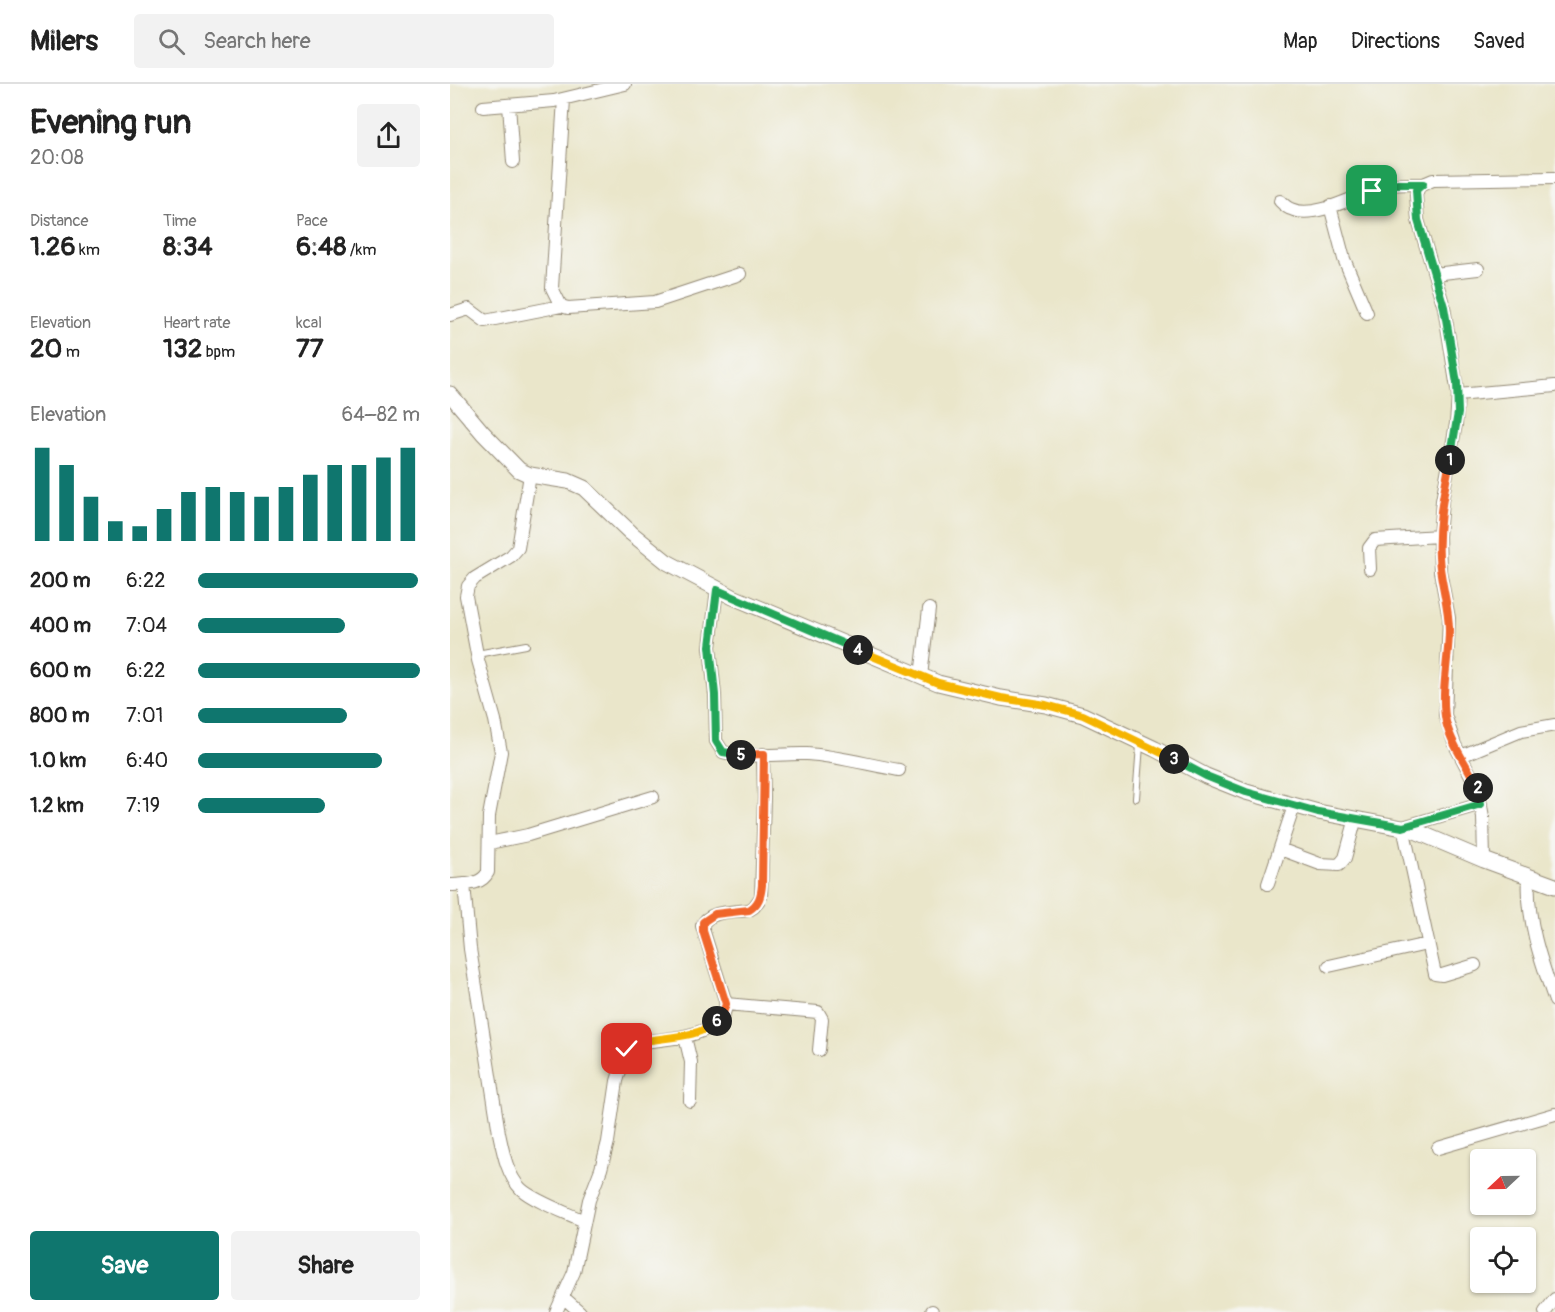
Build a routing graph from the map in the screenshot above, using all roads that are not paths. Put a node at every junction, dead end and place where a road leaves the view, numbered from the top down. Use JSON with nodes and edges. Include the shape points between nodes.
{"nodes":[{"id":1,"x":625,"y":84,"type":"edge"},
{"id":2,"x":564,"y":99,"type":"junction"},
{"id":3,"x":508,"y":105,"type":"junction"},
{"id":4,"x":483,"y":107,"type":"dead end"},
{"id":5,"x":513,"y":162,"type":"dead end"},
{"id":6,"x":1555,"y":178,"type":"edge"},
{"id":7,"x":1423,"y":184,"type":"junction"},
{"id":8,"x":1280,"y":201,"type":"dead end"},
{"id":9,"x":1330,"y":206,"type":"junction"},
{"id":10,"x":1478,"y":269,"type":"dead end"},
{"id":11,"x":740,"y":274,"type":"dead end"},
{"id":12,"x":1434,"y":274,"type":"junction"},
{"id":13,"x":561,"y":306,"type":"junction"},
{"id":14,"x":1367,"y":313,"type":"dead end"},
{"id":15,"x":450,"y":315,"type":"edge"},
{"id":16,"x":1555,"y":387,"type":"edge"},
{"id":17,"x":450,"y":394,"type":"edge"},
{"id":18,"x":1458,"y":395,"type":"junction"},
{"id":19,"x":530,"y":475,"type":"junction"},
{"id":20,"x":1439,"y":536,"type":"junction"},
{"id":21,"x":1370,"y":569,"type":"dead end"},
{"id":22,"x":717,"y":590,"type":"junction"},
{"id":23,"x":929,"y":609,"type":"dead end"},
{"id":24,"x":526,"y":645,"type":"dead end"},
{"id":25,"x":477,"y":654,"type":"junction"},
{"id":26,"x":921,"y":676,"type":"junction"},
{"id":27,"x":1555,"y":725,"type":"edge"},
{"id":28,"x":1141,"y":742,"type":"junction"},
{"id":29,"x":764,"y":754,"type":"junction"},
{"id":30,"x":1461,"y":756,"type":"junction"},
{"id":31,"x":899,"y":770,"type":"dead end"},
{"id":32,"x":653,"y":797,"type":"dead end"},
{"id":33,"x":1136,"y":798,"type":"dead end"},
{"id":34,"x":1481,"y":804,"type":"junction"},
{"id":35,"x":1294,"y":806,"type":"junction"},
{"id":36,"x":1356,"y":819,"type":"junction"},
{"id":37,"x":1403,"y":827,"type":"junction"},
{"id":38,"x":489,"y":843,"type":"junction"},
{"id":39,"x":1280,"y":849,"type":"junction"},
{"id":40,"x":1484,"y":860,"type":"junction"},
{"id":41,"x":1529,"y":877,"type":"junction"},
{"id":42,"x":464,"y":884,"type":"junction"},
{"id":43,"x":1268,"y":884,"type":"dead end"},
{"id":44,"x":450,"y":885,"type":"edge"},
{"id":45,"x":1555,"y":886,"type":"edge"},
{"id":46,"x":1427,"y":944,"type":"junction"},
{"id":47,"x":1475,"y":965,"type":"dead end"},
{"id":48,"x":1329,"y":966,"type":"dead end"},
{"id":49,"x":1555,"y":1000,"type":"edge"},
{"id":50,"x":726,"y":1004,"type":"junction"},
{"id":51,"x":685,"y":1037,"type":"junction"},
{"id":52,"x":819,"y":1050,"type":"dead end"},
{"id":53,"x":690,"y":1101,"type":"dead end"},
{"id":54,"x":1555,"y":1114,"type":"edge"},
{"id":55,"x":1438,"y":1148,"type":"dead end"},
{"id":56,"x":584,"y":1221,"type":"junction"},
{"id":57,"x":563,"y":1297,"type":"junction"},
{"id":58,"x":1555,"y":1299,"type":"edge"},
{"id":59,"x":556,"y":1312,"type":"edge"},
{"id":60,"x":580,"y":1312,"type":"edge"},
{"id":61,"x":1545,"y":1312,"type":"edge"}],
"edges":[{"from":1,"to":2,"type":"street"},
{"from":2,"to":3,"type":"street"},
{"from":2,"to":13,"type":"street","via":[[552,288]]},
{"from":3,"to":4,"type":"street"},
{"from":3,"to":5,"type":"street"},
{"from":6,"to":7,"type":"street","via":[[1433,180]]},
{"from":7,"to":9,"type":"street","via":[[1384,186]]},
{"from":7,"to":12,"type":"street","via":[[1416,190],[1416,205]]},
{"from":8,"to":9,"type":"street","via":[[1298,212]]},
{"from":9,"to":14,"type":"street","via":[[1344,259]]},
{"from":10,"to":12,"type":"street"},
{"from":11,"to":13,"type":"street","via":[[656,302]]},
{"from":12,"to":18,"type":"street","via":[[1444,307]]},
{"from":13,"to":15,"type":"street","via":[[488,321],[469,309]]},
{"from":16,"to":18,"type":"street"},
{"from":17,"to":19,"type":"street","via":[[509,460]]},
{"from":18,"to":20,"type":"street"},
{"from":19,"to":22,"type":"street","via":[[584,488],[667,562]]},
{"from":19,"to":25,"type":"street","via":[[518,548],[468,586],[466,597]]},
{"from":20,"to":21,"type":"street","via":[[1375,540],[1369,548]]},
{"from":20,"to":30,"type":"street","via":[[1440,572],[1449,618],[1445,716]]},
{"from":22,"to":26,"type":"street"},
{"from":22,"to":29,"type":"street","via":[[710,646],[716,741],[720,750],[729,754]]},
{"from":23,"to":26,"type":"street"},
{"from":24,"to":25,"type":"lane"},
{"from":25,"to":38,"type":"street","via":[[501,753],[489,816]]},
{"from":26,"to":28,"type":"street","via":[[975,693],[1066,709]]},
{"from":27,"to":30,"type":"street","via":[[1521,731]]},
{"from":28,"to":33,"type":"lane"},
{"from":28,"to":35,"type":"street","via":[[1206,776]]},
{"from":29,"to":31,"type":"street","via":[[822,756]]},
{"from":29,"to":50,"type":"street","via":[[760,897],[749,910],[710,916],[702,926]]},
{"from":30,"to":34,"type":"street"},
{"from":32,"to":38,"type":"street"},
{"from":34,"to":37,"type":"street"},
{"from":34,"to":40,"type":"street"},
{"from":35,"to":36,"type":"street"},
{"from":35,"to":39,"type":"street"},
{"from":36,"to":37,"type":"street"},
{"from":36,"to":39,"type":"street","via":[[1345,858],[1339,865],[1320,864]]},
{"from":37,"to":40,"type":"street"},
{"from":37,"to":46,"type":"street"},
{"from":38,"to":42,"type":"street","via":[[487,876]]},
{"from":39,"to":43,"type":"street"},
{"from":40,"to":41,"type":"street"},
{"from":41,"to":45,"type":"street"},
{"from":41,"to":49,"type":"street","via":[[1530,916]]},
{"from":42,"to":44,"type":"street"},
{"from":42,"to":56,"type":"street","via":[[470,949],[506,1163],[526,1193]]},
{"from":46,"to":47,"type":"street","via":[[1437,975]]},
{"from":46,"to":48,"type":"street"},
{"from":50,"to":51,"type":"street","via":[[713,1025]]},
{"from":50,"to":52,"type":"street","via":[[818,1012],[822,1018]]},
{"from":51,"to":53,"type":"street","via":[[691,1062]]},
{"from":51,"to":56,"type":"street","via":[[638,1042],[627,1049],[617,1081],[608,1142]]},
{"from":54,"to":55,"type":"street"},
{"from":56,"to":57,"type":"street","via":[[574,1272]]},
{"from":57,"to":59,"type":"street"},
{"from":57,"to":60,"type":"street"},
{"from":58,"to":61,"type":"street"}]}
